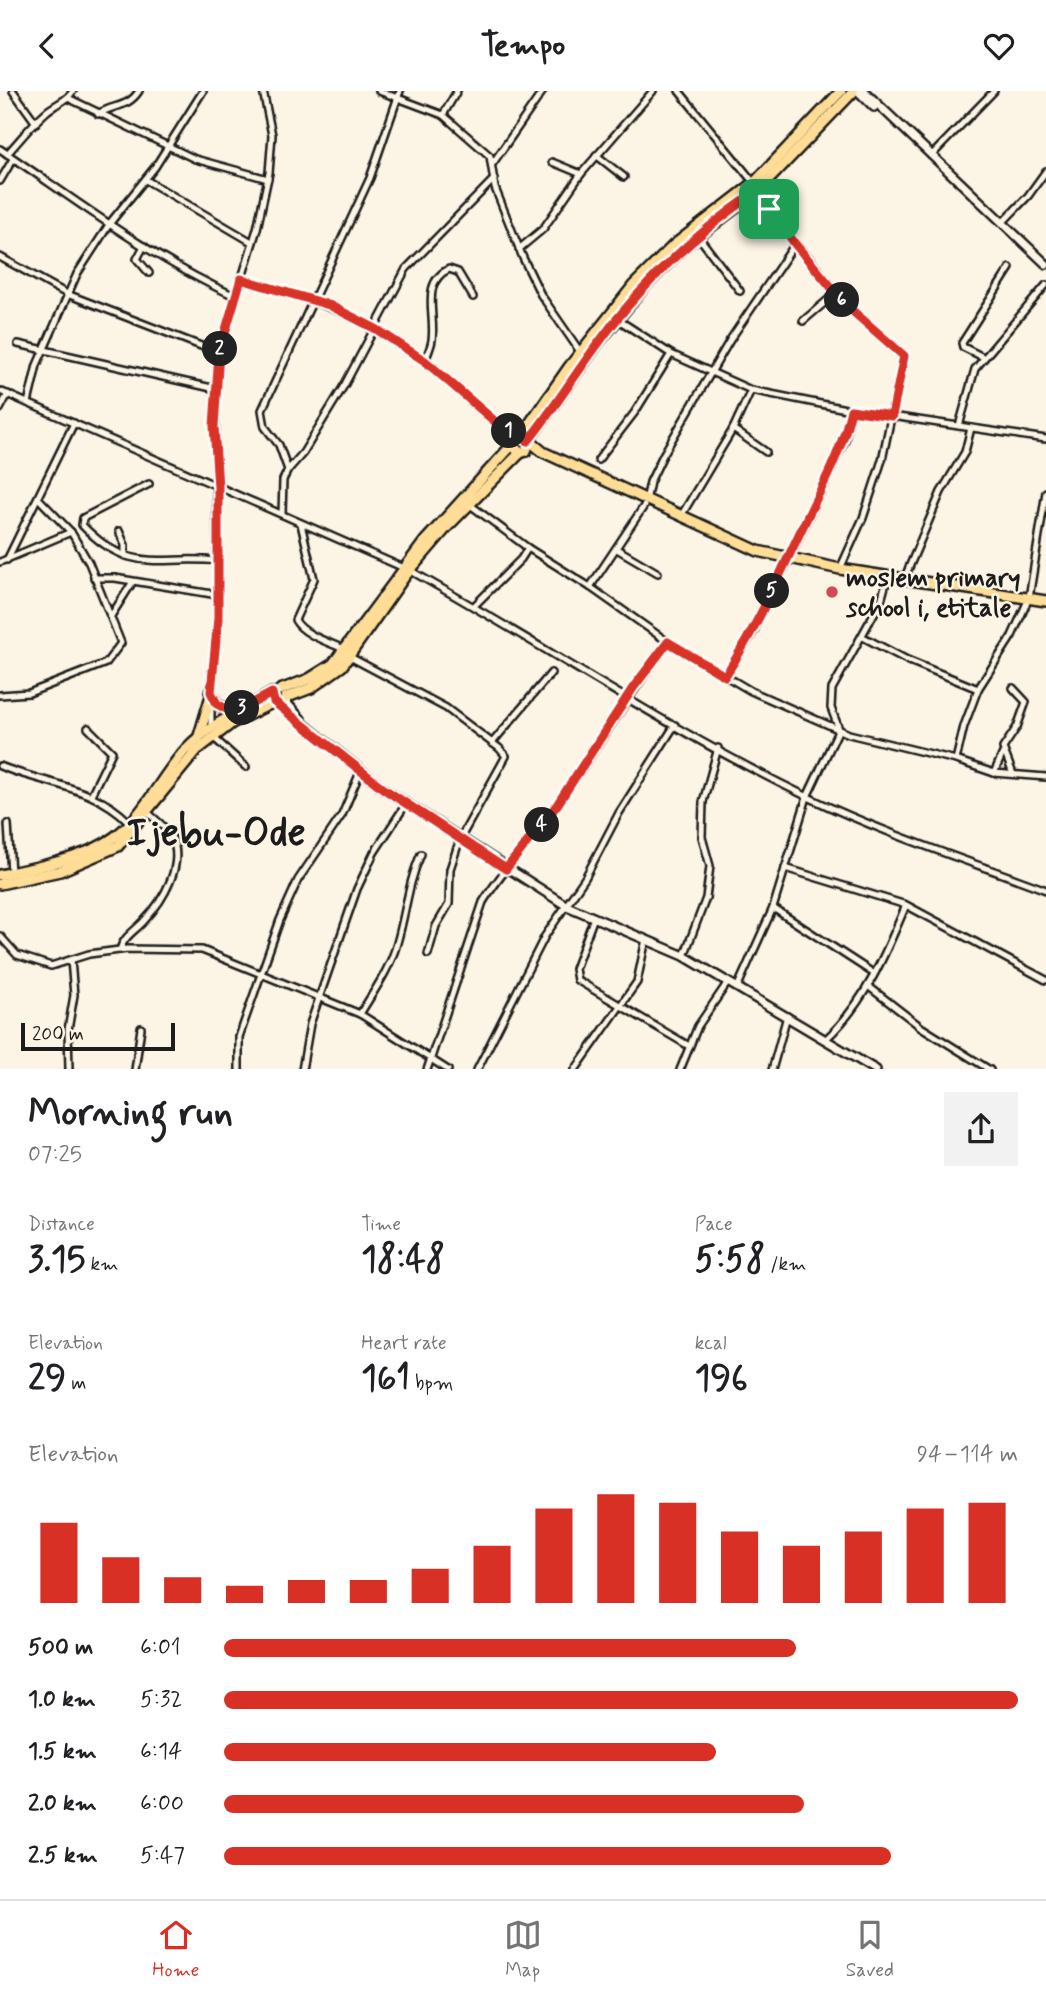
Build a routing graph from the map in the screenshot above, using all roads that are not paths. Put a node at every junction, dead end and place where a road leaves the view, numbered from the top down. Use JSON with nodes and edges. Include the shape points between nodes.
{"nodes":[{"id":1,"x":13,"y":91,"type":"edge"},
{"id":2,"x":73,"y":91,"type":"edge"},
{"id":3,"x":139,"y":91,"type":"edge"},
{"id":4,"x":203,"y":91,"type":"edge"},
{"id":5,"x":263,"y":91,"type":"edge"},
{"id":6,"x":379,"y":91,"type":"edge"},
{"id":7,"x":457,"y":91,"type":"edge"},
{"id":8,"x":543,"y":91,"type":"edge"},
{"id":9,"x":653,"y":91,"type":"edge"},
{"id":10,"x":679,"y":91,"type":"edge"},
{"id":11,"x":841,"y":91,"type":"edge"},
{"id":12,"x":854,"y":91,"type":"edge"},
{"id":13,"x":864,"y":91,"type":"edge"},
{"id":14,"x":994,"y":91,"type":"edge"},
{"id":15,"x":399,"y":94,"type":"edge"},
{"id":16,"x":68,"y":98,"type":"junction"},
{"id":17,"x":884,"y":113,"type":"junction"},
{"id":18,"x":98,"y":114,"type":"junction"},
{"id":19,"x":443,"y":115,"type":"junction"},
{"id":20,"x":36,"y":123,"type":"junction"},
{"id":21,"x":169,"y":145,"type":"junction"},
{"id":22,"x":0,"y":149,"type":"edge"},
{"id":23,"x":7,"y":154,"type":"junction"},
{"id":24,"x":596,"y":155,"type":"junction"},
{"id":25,"x":931,"y":156,"type":"junction"},
{"id":26,"x":13,"y":159,"type":"junction"},
{"id":27,"x":552,"y":162,"type":"dead end"},
{"id":28,"x":493,"y":163,"type":"junction"},
{"id":29,"x":1046,"y":171,"type":"edge"},
{"id":30,"x":581,"y":174,"type":"junction"},
{"id":31,"x":624,"y":177,"type":"dead end"},
{"id":32,"x":268,"y":179,"type":"junction"},
{"id":33,"x":494,"y":179,"type":"junction"},
{"id":34,"x":146,"y":180,"type":"junction"},
{"id":35,"x":0,"y":181,"type":"edge"},
{"id":36,"x":756,"y":187,"type":"junction"},
{"id":37,"x":110,"y":223,"type":"junction"},
{"id":38,"x":1002,"y":223,"type":"junction"},
{"id":39,"x":698,"y":236,"type":"junction"},
{"id":40,"x":250,"y":241,"type":"junction"},
{"id":41,"x":795,"y":244,"type":"junction"},
{"id":42,"x":144,"y":246,"type":"junction"},
{"id":43,"x":519,"y":249,"type":"junction"},
{"id":44,"x":0,"y":257,"type":"edge"},
{"id":45,"x":1046,"y":264,"type":"edge"},
{"id":46,"x":1010,"y":268,"type":"dead end"},
{"id":47,"x":149,"y":274,"type":"dead end"},
{"id":48,"x":241,"y":279,"type":"junction"},
{"id":49,"x":1046,"y":285,"type":"edge"},
{"id":50,"x":740,"y":291,"type":"dead end"},
{"id":51,"x":836,"y":293,"type":"junction"},
{"id":52,"x":67,"y":294,"type":"junction"},
{"id":53,"x":237,"y":297,"type":"junction"},
{"id":54,"x":473,"y":297,"type":"dead end"},
{"id":55,"x":312,"y":300,"type":"junction"},
{"id":56,"x":617,"y":319,"type":"junction"},
{"id":57,"x":803,"y":321,"type":"dead end"},
{"id":58,"x":376,"y":329,"type":"junction"},
{"id":59,"x":18,"y":344,"type":"dead end"},
{"id":60,"x":44,"y":351,"type":"junction"},
{"id":61,"x":219,"y":353,"type":"junction"},
{"id":62,"x":581,"y":353,"type":"junction"},
{"id":63,"x":671,"y":354,"type":"junction"},
{"id":64,"x":983,"y":357,"type":"junction"},
{"id":65,"x":425,"y":361,"type":"junction"},
{"id":66,"x":712,"y":374,"type":"junction"},
{"id":67,"x":216,"y":389,"type":"junction"},
{"id":68,"x":751,"y":390,"type":"junction"},
{"id":69,"x":0,"y":391,"type":"edge"},
{"id":70,"x":8,"y":394,"type":"junction"},
{"id":71,"x":28,"y":403,"type":"junction"},
{"id":72,"x":0,"y":409,"type":"edge"},
{"id":73,"x":851,"y":410,"type":"junction"},
{"id":74,"x":892,"y":416,"type":"junction"},
{"id":75,"x":74,"y":423,"type":"junction"},
{"id":76,"x":959,"y":426,"type":"junction"},
{"id":77,"x":971,"y":428,"type":"junction"},
{"id":78,"x":733,"y":429,"type":"junction"},
{"id":79,"x":1046,"y":439,"type":"edge"},
{"id":80,"x":521,"y":443,"type":"junction"},
{"id":81,"x":766,"y":451,"type":"dead end"},
{"id":82,"x":598,"y":460,"type":"dead end"},
{"id":83,"x":288,"y":470,"type":"junction"},
{"id":84,"x":149,"y":484,"type":"dead end"},
{"id":85,"x":218,"y":487,"type":"junction"},
{"id":86,"x":1046,"y":492,"type":"edge"},
{"id":87,"x":39,"y":499,"type":"junction"},
{"id":88,"x":645,"y":503,"type":"junction"},
{"id":89,"x":469,"y":504,"type":"junction"},
{"id":90,"x":282,"y":514,"type":"junction"},
{"id":91,"x":681,"y":516,"type":"junction"},
{"id":92,"x":301,"y":524,"type":"junction"},
{"id":93,"x":119,"y":531,"type":"dead end"},
{"id":94,"x":71,"y":532,"type":"junction"},
{"id":95,"x":528,"y":548,"type":"junction"},
{"id":96,"x":617,"y":549,"type":"junction"},
{"id":97,"x":125,"y":556,"type":"junction"},
{"id":98,"x":7,"y":560,"type":"junction"},
{"id":99,"x":788,"y":560,"type":"junction"},
{"id":100,"x":218,"y":561,"type":"junction"},
{"id":101,"x":0,"y":562,"type":"edge"},
{"id":102,"x":407,"y":569,"type":"junction"},
{"id":103,"x":840,"y":569,"type":"junction"},
{"id":104,"x":658,"y":573,"type":"dead end"},
{"id":105,"x":905,"y":577,"type":"junction"},
{"id":106,"x":94,"y":578,"type":"junction"},
{"id":107,"x":887,"y":579,"type":"junction"},
{"id":108,"x":132,"y":583,"type":"junction"},
{"id":109,"x":590,"y":587,"type":"junction"},
{"id":110,"x":218,"y":595,"type":"junction"},
{"id":111,"x":1028,"y":600,"type":"junction"},
{"id":112,"x":1046,"y":603,"type":"edge"},
{"id":113,"x":474,"y":606,"type":"junction"},
{"id":114,"x":111,"y":617,"type":"junction"},
{"id":115,"x":863,"y":637,"type":"junction"},
{"id":116,"x":668,"y":642,"type":"junction"},
{"id":117,"x":348,"y":653,"type":"junction"},
{"id":118,"x":551,"y":673,"type":"dead end"},
{"id":119,"x":725,"y":676,"type":"junction"},
{"id":120,"x":1013,"y":688,"type":"dead end"},
{"id":121,"x":978,"y":689,"type":"junction"},
{"id":122,"x":0,"y":695,"type":"edge"},
{"id":123,"x":210,"y":696,"type":"junction"},
{"id":124,"x":279,"y":698,"type":"junction"},
{"id":125,"x":626,"y":700,"type":"junction"},
{"id":126,"x":234,"y":713,"type":"junction"},
{"id":127,"x":675,"y":725,"type":"junction"},
{"id":128,"x":88,"y":728,"type":"dead end"},
{"id":129,"x":839,"y":729,"type":"junction"},
{"id":130,"x":212,"y":732,"type":"junction"},
{"id":131,"x":198,"y":739,"type":"junction"},
{"id":132,"x":492,"y":743,"type":"junction"},
{"id":133,"x":718,"y":748,"type":"junction"},
{"id":134,"x":1003,"y":753,"type":"junction"},
{"id":135,"x":956,"y":759,"type":"junction"},
{"id":136,"x":0,"y":765,"type":"edge"},
{"id":137,"x":246,"y":767,"type":"dead end"},
{"id":138,"x":361,"y":770,"type":"junction"},
{"id":139,"x":994,"y":773,"type":"junction"},
{"id":140,"x":1013,"y":773,"type":"junction"},
{"id":141,"x":1046,"y":777,"type":"edge"},
{"id":142,"x":91,"y":795,"type":"junction"},
{"id":143,"x":807,"y":797,"type":"junction"},
{"id":144,"x":406,"y":804,"type":"junction"},
{"id":145,"x":148,"y":813,"type":"junction"},
{"id":146,"x":129,"y":822,"type":"junction"},
{"id":147,"x":8,"y":824,"type":"dead end"},
{"id":148,"x":460,"y":839,"type":"junction"},
{"id":149,"x":421,"y":854,"type":"dead end"},
{"id":150,"x":785,"y":868,"type":"junction"},
{"id":151,"x":506,"y":869,"type":"junction"},
{"id":152,"x":11,"y":873,"type":"junction"},
{"id":153,"x":0,"y":875,"type":"edge"},
{"id":154,"x":0,"y":884,"type":"edge"},
{"id":155,"x":1046,"y":890,"type":"edge"},
{"id":156,"x":906,"y":905,"type":"junction"},
{"id":157,"x":567,"y":906,"type":"junction"},
{"id":158,"x":773,"y":908,"type":"junction"},
{"id":159,"x":593,"y":920,"type":"junction"},
{"id":160,"x":0,"y":936,"type":"edge"},
{"id":161,"x":646,"y":939,"type":"junction"},
{"id":162,"x":120,"y":950,"type":"junction"},
{"id":163,"x":428,"y":954,"type":"dead end"},
{"id":164,"x":684,"y":956,"type":"junction"},
{"id":165,"x":71,"y":960,"type":"junction"},
{"id":166,"x":873,"y":973,"type":"junction"},
{"id":167,"x":261,"y":974,"type":"junction"},
{"id":168,"x":1046,"y":980,"type":"edge"},
{"id":169,"x":728,"y":982,"type":"junction"},
{"id":170,"x":868,"y":986,"type":"junction"},
{"id":171,"x":737,"y":988,"type":"junction"},
{"id":172,"x":318,"y":1000,"type":"junction"},
{"id":173,"x":622,"y":1005,"type":"junction"},
{"id":174,"x":360,"y":1014,"type":"junction"},
{"id":175,"x":787,"y":1016,"type":"junction"},
{"id":176,"x":141,"y":1028,"type":"dead end"},
{"id":177,"x":826,"y":1039,"type":"junction"},
{"id":178,"x":688,"y":1046,"type":"junction"},
{"id":179,"x":431,"y":1057,"type":"junction"},
{"id":180,"x":69,"y":1069,"type":"edge"},
{"id":181,"x":135,"y":1069,"type":"edge"},
{"id":182,"x":239,"y":1069,"type":"edge"},
{"id":183,"x":302,"y":1069,"type":"edge"},
{"id":184,"x":427,"y":1069,"type":"edge"},
{"id":185,"x":449,"y":1069,"type":"edge"},
{"id":186,"x":477,"y":1069,"type":"edge"},
{"id":187,"x":575,"y":1069,"type":"edge"},
{"id":188,"x":680,"y":1069,"type":"edge"},
{"id":189,"x":772,"y":1069,"type":"edge"},
{"id":190,"x":876,"y":1069,"type":"edge"},
{"id":191,"x":990,"y":1069,"type":"edge"}],
"edges":[{"from":1,"to":20,"type":"street"},
{"from":2,"to":16,"type":"street"},
{"from":3,"to":18,"type":"street","via":[[127,105]]},
{"from":4,"to":21,"type":"street"},
{"from":5,"to":32,"type":"street","via":[[273,148]]},
{"from":6,"to":15,"type":"street"},
{"from":7,"to":19,"type":"street"},
{"from":8,"to":28,"type":"street"},
{"from":9,"to":24,"type":"street"},
{"from":10,"to":36,"type":"street"},
{"from":11,"to":36,"type":"main road"},
{"from":12,"to":17,"type":"street"},
{"from":12,"to":36,"type":"main road"},
{"from":13,"to":17,"type":"street"},
{"from":14,"to":25,"type":"street"},
{"from":15,"to":19,"type":"street"},
{"from":15,"to":55,"type":"street","via":[[370,178]]},
{"from":16,"to":18,"type":"street"},
{"from":16,"to":20,"type":"street"},
{"from":17,"to":25,"type":"street"},
{"from":18,"to":21,"type":"street"},
{"from":19,"to":28,"type":"street"},
{"from":20,"to":23,"type":"street"},
{"from":21,"to":32,"type":"street","via":[[215,166]]},
{"from":21,"to":34,"type":"street"},
{"from":22,"to":23,"type":"street"},
{"from":23,"to":26,"type":"street"},
{"from":24,"to":30,"type":"street"},
{"from":24,"to":31,"type":"street"},
{"from":25,"to":38,"type":"street"},
{"from":26,"to":35,"type":"street"},
{"from":26,"to":37,"type":"street"},
{"from":27,"to":30,"type":"street"},
{"from":28,"to":33,"type":"street"},
{"from":29,"to":38,"type":"street"},
{"from":30,"to":43,"type":"street","via":[[543,229]]},
{"from":32,"to":40,"type":"street"},
{"from":33,"to":43,"type":"street"},
{"from":33,"to":58,"type":"street","via":[[405,269]]},
{"from":34,"to":37,"type":"street"},
{"from":34,"to":40,"type":"street"},
{"from":36,"to":39,"type":"main road"},
{"from":36,"to":41,"type":"street"},
{"from":36,"to":62,"type":"main road","via":[[661,258]]},
{"from":37,"to":42,"type":"street"},
{"from":37,"to":52,"type":"street"},
{"from":38,"to":45,"type":"street"},
{"from":39,"to":50,"type":"street"},
{"from":39,"to":56,"type":"main road"},
{"from":40,"to":48,"type":"street"},
{"from":41,"to":51,"type":"street"},
{"from":41,"to":66,"type":"street"},
{"from":42,"to":47,"type":"street","via":[[137,259]]},
{"from":42,"to":53,"type":"street"},
{"from":43,"to":62,"type":"street","via":[[541,295]]},
{"from":44,"to":52,"type":"street"},
{"from":46,"to":64,"type":"street","via":[[962,344]]},
{"from":48,"to":53,"type":"street"},
{"from":48,"to":55,"type":"street"},
{"from":49,"to":64,"type":"street"},
{"from":51,"to":57,"type":"street"},
{"from":51,"to":74,"type":"street","via":[[859,318],[903,352]]},
{"from":52,"to":60,"type":"street"},
{"from":52,"to":61,"type":"street"},
{"from":53,"to":61,"type":"street"},
{"from":54,"to":65,"type":"street","via":[[458,272],[449,269],[435,279],[431,288],[432,342]]},
{"from":55,"to":58,"type":"street"},
{"from":55,"to":83,"type":"street","via":[[261,416]]},
{"from":56,"to":63,"type":"street"},
{"from":56,"to":80,"type":"main road"},
{"from":58,"to":65,"type":"street"},
{"from":58,"to":83,"type":"street","via":[[316,433]]},
{"from":59,"to":60,"type":"street"},
{"from":60,"to":67,"type":"street"},
{"from":60,"to":71,"type":"street"},
{"from":61,"to":67,"type":"street"},
{"from":62,"to":80,"type":"main road"},
{"from":63,"to":66,"type":"street"},
{"from":63,"to":82,"type":"street"},
{"from":64,"to":76,"type":"street","via":[[971,376]]},
{"from":65,"to":80,"type":"street"},
{"from":66,"to":68,"type":"street"},
{"from":66,"to":88,"type":"street","via":[[655,471]]},
{"from":67,"to":85,"type":"street"},
{"from":68,"to":73,"type":"street"},
{"from":68,"to":78,"type":"street"},
{"from":69,"to":70,"type":"street"},
{"from":70,"to":71,"type":"street"},
{"from":70,"to":72,"type":"street"},
{"from":71,"to":75,"type":"street"},
{"from":73,"to":74,"type":"street"},
{"from":73,"to":99,"type":"street","via":[[845,440]]},
{"from":74,"to":76,"type":"street"},
{"from":74,"to":103,"type":"street","via":[[863,518]]},
{"from":75,"to":85,"type":"street"},
{"from":75,"to":87,"type":"street"},
{"from":76,"to":77,"type":"street"},
{"from":77,"to":79,"type":"street"},
{"from":77,"to":105,"type":"street","via":[[965,452],[941,492]]},
{"from":78,"to":81,"type":"street"},
{"from":78,"to":91,"type":"street"},
{"from":80,"to":88,"type":"main road"},
{"from":80,"to":89,"type":"main road"},
{"from":80,"to":102,"type":"main road"},
{"from":83,"to":90,"type":"street"},
{"from":84,"to":97,"type":"street","via":[[80,522],[104,547]]},
{"from":85,"to":90,"type":"street"},
{"from":85,"to":100,"type":"street"},
{"from":86,"to":111,"type":"street"},
{"from":87,"to":94,"type":"street"},
{"from":87,"to":98,"type":"street"},
{"from":88,"to":91,"type":"main road"},
{"from":88,"to":96,"type":"street"},
{"from":88,"to":99,"type":"main road","via":[[748,553]]},
{"from":89,"to":95,"type":"street"},
{"from":89,"to":102,"type":"main road"},
{"from":90,"to":92,"type":"street"},
{"from":91,"to":99,"type":"main road","via":[[749,548]]},
{"from":92,"to":102,"type":"street"},
{"from":92,"to":117,"type":"street","via":[[314,579],[295,620]]},
{"from":93,"to":97,"type":"street"},
{"from":94,"to":98,"type":"street"},
{"from":94,"to":106,"type":"street"},
{"from":95,"to":109,"type":"street"},
{"from":95,"to":113,"type":"street"},
{"from":96,"to":104,"type":"street"},
{"from":96,"to":109,"type":"street"},
{"from":97,"to":100,"type":"street","via":[[159,563]]},
{"from":98,"to":101,"type":"street"},
{"from":99,"to":103,"type":"main road"},
{"from":99,"to":107,"type":"main road"},
{"from":99,"to":119,"type":"street","via":[[754,631]]},
{"from":100,"to":110,"type":"street"},
{"from":102,"to":113,"type":"street"},
{"from":102,"to":117,"type":"main road"},
{"from":103,"to":105,"type":"main road"},
{"from":105,"to":111,"type":"main road"},
{"from":106,"to":108,"type":"street"},
{"from":106,"to":114,"type":"street"},
{"from":107,"to":111,"type":"main road"},
{"from":107,"to":115,"type":"street"},
{"from":108,"to":110,"type":"street"},
{"from":108,"to":114,"type":"street"},
{"from":109,"to":116,"type":"street"},
{"from":110,"to":123,"type":"street"},
{"from":111,"to":112,"type":"main road"},
{"from":111,"to":121,"type":"street","via":[[1012,636]]},
{"from":113,"to":125,"type":"street"},
{"from":114,"to":122,"type":"street","via":[[121,643],[106,663],[29,694]]},
{"from":115,"to":121,"type":"street"},
{"from":115,"to":129,"type":"street","via":[[832,689],[831,708]]},
{"from":116,"to":119,"type":"street"},
{"from":116,"to":125,"type":"street"},
{"from":117,"to":124,"type":"main road"},
{"from":117,"to":132,"type":"street","via":[[446,708]]},
{"from":118,"to":132,"type":"street"},
{"from":119,"to":129,"type":"street"},
{"from":120,"to":134,"type":"street","via":[[1026,702]]},
{"from":121,"to":135,"type":"street"},
{"from":123,"to":126,"type":"main road"},
{"from":123,"to":130,"type":"street"},
{"from":123,"to":131,"type":"main road"},
{"from":124,"to":126,"type":"main road"},
{"from":124,"to":130,"type":"main road"},
{"from":124,"to":138,"type":"street"},
{"from":125,"to":127,"type":"street"},
{"from":125,"to":151,"type":"street","via":[[557,805]]},
{"from":126,"to":130,"type":"main road"},
{"from":127,"to":133,"type":"street"},
{"from":127,"to":157,"type":"street"},
{"from":128,"to":142,"type":"street","via":[[112,752]]},
{"from":129,"to":135,"type":"street"},
{"from":129,"to":143,"type":"street"},
{"from":130,"to":131,"type":"main road"},
{"from":130,"to":137,"type":"street"},
{"from":130,"to":145,"type":"main road"},
{"from":131,"to":146,"type":"main road"},
{"from":132,"to":148,"type":"street","via":[[506,756]]},
{"from":133,"to":143,"type":"street"},
{"from":133,"to":164,"type":"street","via":[[703,802],[702,837],[710,866],[706,898]]},
{"from":134,"to":139,"type":"street"},
{"from":134,"to":140,"type":"street"},
{"from":135,"to":139,"type":"street"},
{"from":136,"to":142,"type":"street","via":[[34,780]]},
{"from":138,"to":144,"type":"street"},
{"from":138,"to":167,"type":"street","via":[[342,815],[289,896]]},
{"from":139,"to":140,"type":"street"},
{"from":140,"to":141,"type":"street"},
{"from":142,"to":146,"type":"street"},
{"from":143,"to":150,"type":"street"},
{"from":143,"to":155,"type":"street","via":[[924,847]]},
{"from":144,"to":148,"type":"street"},
{"from":144,"to":172,"type":"street","via":[[367,868]]},
{"from":145,"to":154,"type":"main road","via":[[118,846],[95,858]]},
{"from":145,"to":162,"type":"street","via":[[172,837],[177,860],[160,901]]},
{"from":146,"to":152,"type":"main road","via":[[94,849]]},
{"from":147,"to":152,"type":"street"},
{"from":148,"to":151,"type":"street"},
{"from":148,"to":163,"type":"street","via":[[450,869],[449,905],[436,926]]},
{"from":149,"to":174,"type":"street","via":[[407,890],[391,960]]},
{"from":150,"to":156,"type":"street"},
{"from":150,"to":158,"type":"street"},
{"from":151,"to":157,"type":"street"},
{"from":151,"to":179,"type":"street","via":[[478,913]]},
{"from":152,"to":153,"type":"main road"},
{"from":156,"to":166,"type":"street"},
{"from":156,"to":168,"type":"street"},
{"from":157,"to":159,"type":"street"},
{"from":157,"to":186,"type":"street","via":[[524,973]]},
{"from":158,"to":166,"type":"street"},
{"from":158,"to":171,"type":"street"},
{"from":159,"to":161,"type":"street"},
{"from":159,"to":173,"type":"street","via":[[574,975]]},
{"from":160,"to":165,"type":"street","via":[[17,955],[33,962],[51,966]]},
{"from":161,"to":164,"type":"street"},
{"from":161,"to":173,"type":"street","via":[[637,982]]},
{"from":162,"to":165,"type":"street"},
{"from":162,"to":167,"type":"street","via":[[202,950]]},
{"from":164,"to":169,"type":"street"},
{"from":165,"to":180,"type":"street","via":[[74,995],[68,1030]]},
{"from":166,"to":170,"type":"street"},
{"from":167,"to":172,"type":"street"},
{"from":167,"to":182,"type":"street","via":[[239,1037]]},
{"from":169,"to":171,"type":"street"},
{"from":169,"to":178,"type":"street"},
{"from":170,"to":177,"type":"street","via":[[846,1020]]},
{"from":170,"to":191,"type":"street","via":[[921,1027]]},
{"from":171,"to":175,"type":"street"},
{"from":172,"to":174,"type":"street"},
{"from":172,"to":183,"type":"street"},
{"from":173,"to":178,"type":"street"},
{"from":173,"to":187,"type":"street"},
{"from":174,"to":179,"type":"street"},
{"from":175,"to":177,"type":"street"},
{"from":175,"to":189,"type":"street"},
{"from":176,"to":181,"type":"street"},
{"from":177,"to":190,"type":"street"},
{"from":178,"to":188,"type":"street"},
{"from":179,"to":184,"type":"street"},
{"from":179,"to":185,"type":"street"}]}
